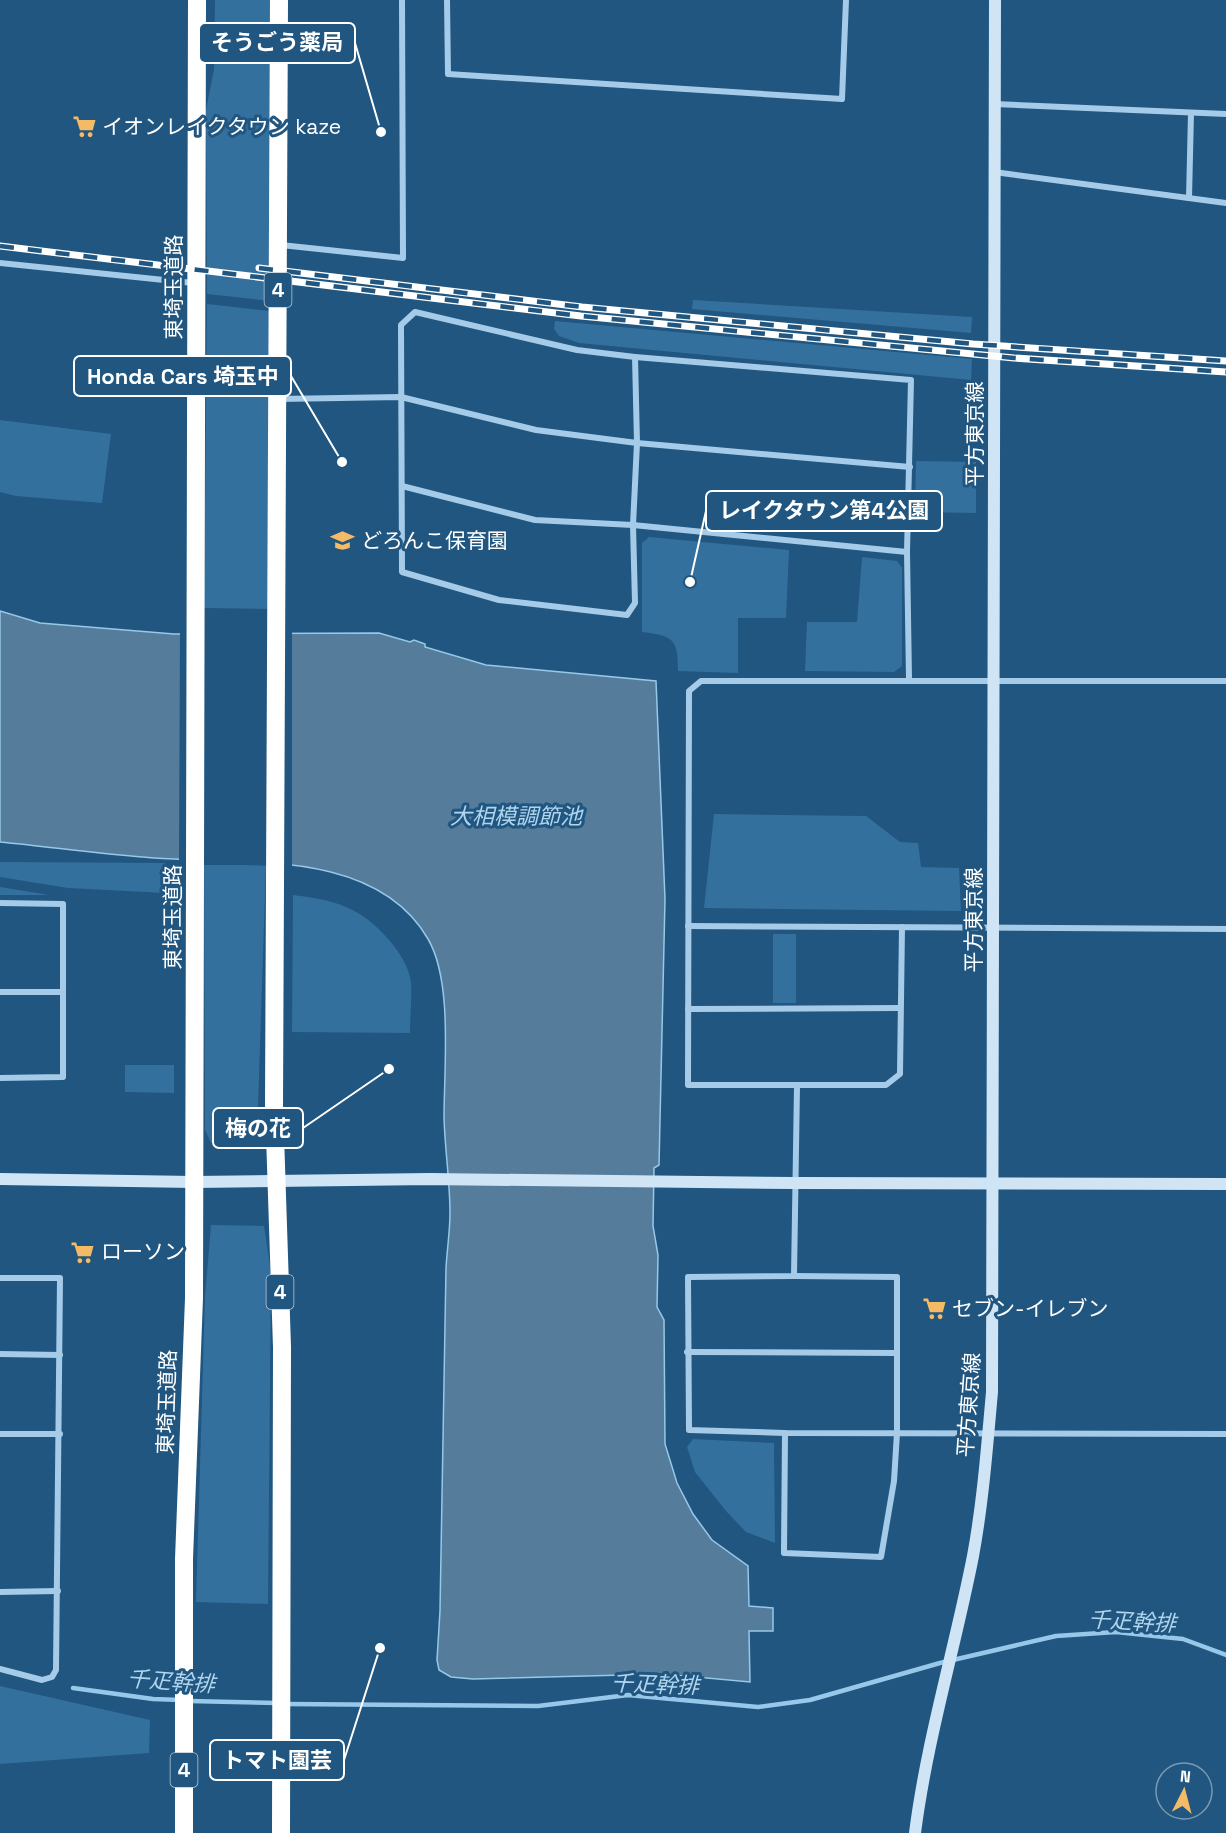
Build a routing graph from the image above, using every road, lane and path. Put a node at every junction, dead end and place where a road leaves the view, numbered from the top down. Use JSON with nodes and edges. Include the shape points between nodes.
{"nodes":[{"id":1,"x":197,"y":0,"type":"edge"},
{"id":2,"x":205,"y":0,"type":"edge"},
{"id":3,"x":279,"y":0,"type":"edge"},
{"id":4,"x":402,"y":0,"type":"edge"},
{"id":5,"x":447,"y":0,"type":"edge"},
{"id":6,"x":846,"y":0,"type":"edge"},
{"id":7,"x":994,"y":0,"type":"edge"},
{"id":8,"x":994,"y":104,"type":"junction"},
{"id":9,"x":197,"y":105,"type":"junction"},
{"id":10,"x":1191,"y":113,"type":"junction"},
{"id":11,"x":1226,"y":114,"type":"edge"},
{"id":12,"x":993,"y":172,"type":"junction"},
{"id":13,"x":1189,"y":198,"type":"junction"},
{"id":14,"x":1226,"y":203,"type":"edge"},
{"id":15,"x":278,"y":244,"type":"junction"},
{"id":16,"x":0,"y":263,"type":"edge"},
{"id":17,"x":196,"y":283,"type":"junction"},
{"id":18,"x":635,"y":357,"type":"junction"},
{"id":19,"x":401,"y":397,"type":"junction"},
{"id":20,"x":278,"y":399,"type":"junction"},
{"id":21,"x":637,"y":443,"type":"junction"},
{"id":22,"x":910,"y":467,"type":"junction"},
{"id":23,"x":402,"y":486,"type":"junction"},
{"id":24,"x":633,"y":525,"type":"junction"},
{"id":25,"x":906,"y":552,"type":"junction"},
{"id":26,"x":909,"y":679,"type":"junction"},
{"id":27,"x":994,"y":680,"type":"junction"},
{"id":28,"x":1226,"y":681,"type":"edge"},
{"id":29,"x":0,"y":903,"type":"edge"},
{"id":30,"x":688,"y":926,"type":"junction"},
{"id":31,"x":902,"y":927,"type":"junction"},
{"id":32,"x":994,"y":928,"type":"junction"},
{"id":33,"x":1226,"y":929,"type":"edge"},
{"id":34,"x":0,"y":992,"type":"edge"},
{"id":35,"x":63,"y":992,"type":"junction"},
{"id":36,"x":688,"y":1008,"type":"junction"},
{"id":37,"x":900,"y":1008,"type":"junction"},
{"id":38,"x":0,"y":1078,"type":"edge"},
{"id":39,"x":796,"y":1086,"type":"junction"},
{"id":40,"x":0,"y":1179,"type":"edge"},
{"id":41,"x":275,"y":1180,"type":"junction"},
{"id":42,"x":194,"y":1182,"type":"junction"},
{"id":43,"x":794,"y":1183,"type":"junction"},
{"id":44,"x":992,"y":1184,"type":"junction"},
{"id":45,"x":1226,"y":1184,"type":"edge"},
{"id":46,"x":794,"y":1276,"type":"junction"},
{"id":47,"x":0,"y":1278,"type":"edge"},
{"id":48,"x":687,"y":1352,"type":"junction"},
{"id":49,"x":897,"y":1353,"type":"junction"},
{"id":50,"x":0,"y":1354,"type":"edge"},
{"id":51,"x":60,"y":1355,"type":"junction"},
{"id":52,"x":785,"y":1433,"type":"junction"},
{"id":53,"x":897,"y":1433,"type":"junction"},
{"id":54,"x":988,"y":1433,"type":"junction"},
{"id":55,"x":0,"y":1434,"type":"edge"},
{"id":56,"x":60,"y":1434,"type":"junction"},
{"id":57,"x":1226,"y":1434,"type":"edge"},
{"id":58,"x":58,"y":1591,"type":"junction"},
{"id":59,"x":0,"y":1592,"type":"edge"},
{"id":60,"x":0,"y":1669,"type":"edge"},
{"id":61,"x":184,"y":1833,"type":"edge"},
{"id":62,"x":281,"y":1833,"type":"edge"},
{"id":63,"x":915,"y":1833,"type":"edge"}],
"edges":[{"from":1,"to":9,"type":"highway","name":"東埼玉道路","number":"4"},
{"from":2,"to":9,"type":"highway","number":"4"},
{"from":3,"to":15,"type":"highway","number":"4"},
{"from":4,"to":15,"type":"street","via":[[403,258]]},
{"from":5,"to":6,"type":"street","via":[[448,74],[842,99]]},
{"from":7,"to":8,"type":"main road","name":"平方東京線"},
{"from":8,"to":10,"type":"street"},
{"from":8,"to":12,"type":"main road","name":"平方東京線"},
{"from":9,"to":17,"type":"highway","name":"東埼玉道路","number":"4"},
{"from":10,"to":11,"type":"street"},
{"from":10,"to":13,"type":"street"},
{"from":12,"to":13,"type":"street"},
{"from":12,"to":27,"type":"main road","name":"平方東京線"},
{"from":13,"to":14,"type":"street"},
{"from":15,"to":20,"type":"highway","number":"4"},
{"from":16,"to":17,"type":"street"},
{"from":17,"to":42,"type":"highway","name":"東埼玉道路","number":"4"},
{"from":18,"to":19,"type":"street","via":[[576,350],[415,312],[401,324]]},
{"from":18,"to":21,"type":"street"},
{"from":18,"to":22,"type":"street","via":[[911,380]]},
{"from":19,"to":20,"type":"street"},
{"from":19,"to":21,"type":"street","via":[[536,430]]},
{"from":19,"to":23,"type":"street"},
{"from":20,"to":41,"type":"highway","number":"4"},
{"from":21,"to":22,"type":"street"},
{"from":21,"to":24,"type":"street"},
{"from":22,"to":25,"type":"street"},
{"from":23,"to":24,"type":"street","via":[[535,519]]},
{"from":23,"to":24,"type":"street","via":[[402,572],[499,600],[627,615],[635,603]]},
{"from":24,"to":25,"type":"street"},
{"from":25,"to":26,"type":"street"},
{"from":26,"to":27,"type":"street"},
{"from":26,"to":30,"type":"street","via":[[701,681],[689,691]]},
{"from":27,"to":28,"type":"street"},
{"from":27,"to":32,"type":"main road","name":"平方東京線"},
{"from":29,"to":35,"type":"street","via":[[63,904]]},
{"from":30,"to":31,"type":"street"},
{"from":30,"to":36,"type":"street"},
{"from":31,"to":32,"type":"street"},
{"from":31,"to":37,"type":"street"},
{"from":32,"to":33,"type":"street"},
{"from":32,"to":44,"type":"main road","name":"平方東京線"},
{"from":34,"to":35,"type":"street"},
{"from":35,"to":38,"type":"street","via":[[63,1077]]},
{"from":36,"to":37,"type":"street"},
{"from":36,"to":39,"type":"street","via":[[688,1085]]},
{"from":37,"to":39,"type":"street","via":[[900,1074],[886,1085]]},
{"from":39,"to":43,"type":"street"},
{"from":40,"to":42,"type":"main road"},
{"from":41,"to":42,"type":"main road"},
{"from":41,"to":43,"type":"main road"},
{"from":41,"to":62,"type":"highway","number":"4","via":[[282,1347]]},
{"from":42,"to":61,"type":"highway","name":"東埼玉道路","number":"4","via":[[194,1298],[184,1559]]},
{"from":43,"to":44,"type":"main road"},
{"from":43,"to":46,"type":"street"},
{"from":44,"to":45,"type":"main road"},
{"from":44,"to":54,"type":"main road","name":"平方東京線","via":[[992,1392]]},
{"from":46,"to":48,"type":"street","via":[[688,1277]]},
{"from":46,"to":49,"type":"street","via":[[897,1277]]},
{"from":47,"to":51,"type":"street","via":[[60,1278]]},
{"from":48,"to":49,"type":"street"},
{"from":48,"to":52,"type":"street","via":[[689,1430]]},
{"from":49,"to":53,"type":"street"},
{"from":50,"to":51,"type":"street"},
{"from":51,"to":56,"type":"street"},
{"from":52,"to":53,"type":"street"},
{"from":52,"to":53,"type":"street","via":[[784,1553],[881,1557],[894,1481]]},
{"from":53,"to":54,"type":"street"},
{"from":54,"to":57,"type":"street"},
{"from":54,"to":63,"type":"main road","name":"平方東京線","via":[[981,1509],[921,1783]]},
{"from":55,"to":56,"type":"street"},
{"from":56,"to":58,"type":"street"},
{"from":58,"to":59,"type":"street"},
{"from":58,"to":60,"type":"street","via":[[56,1670],[52,1677],[42,1680]]}]}
